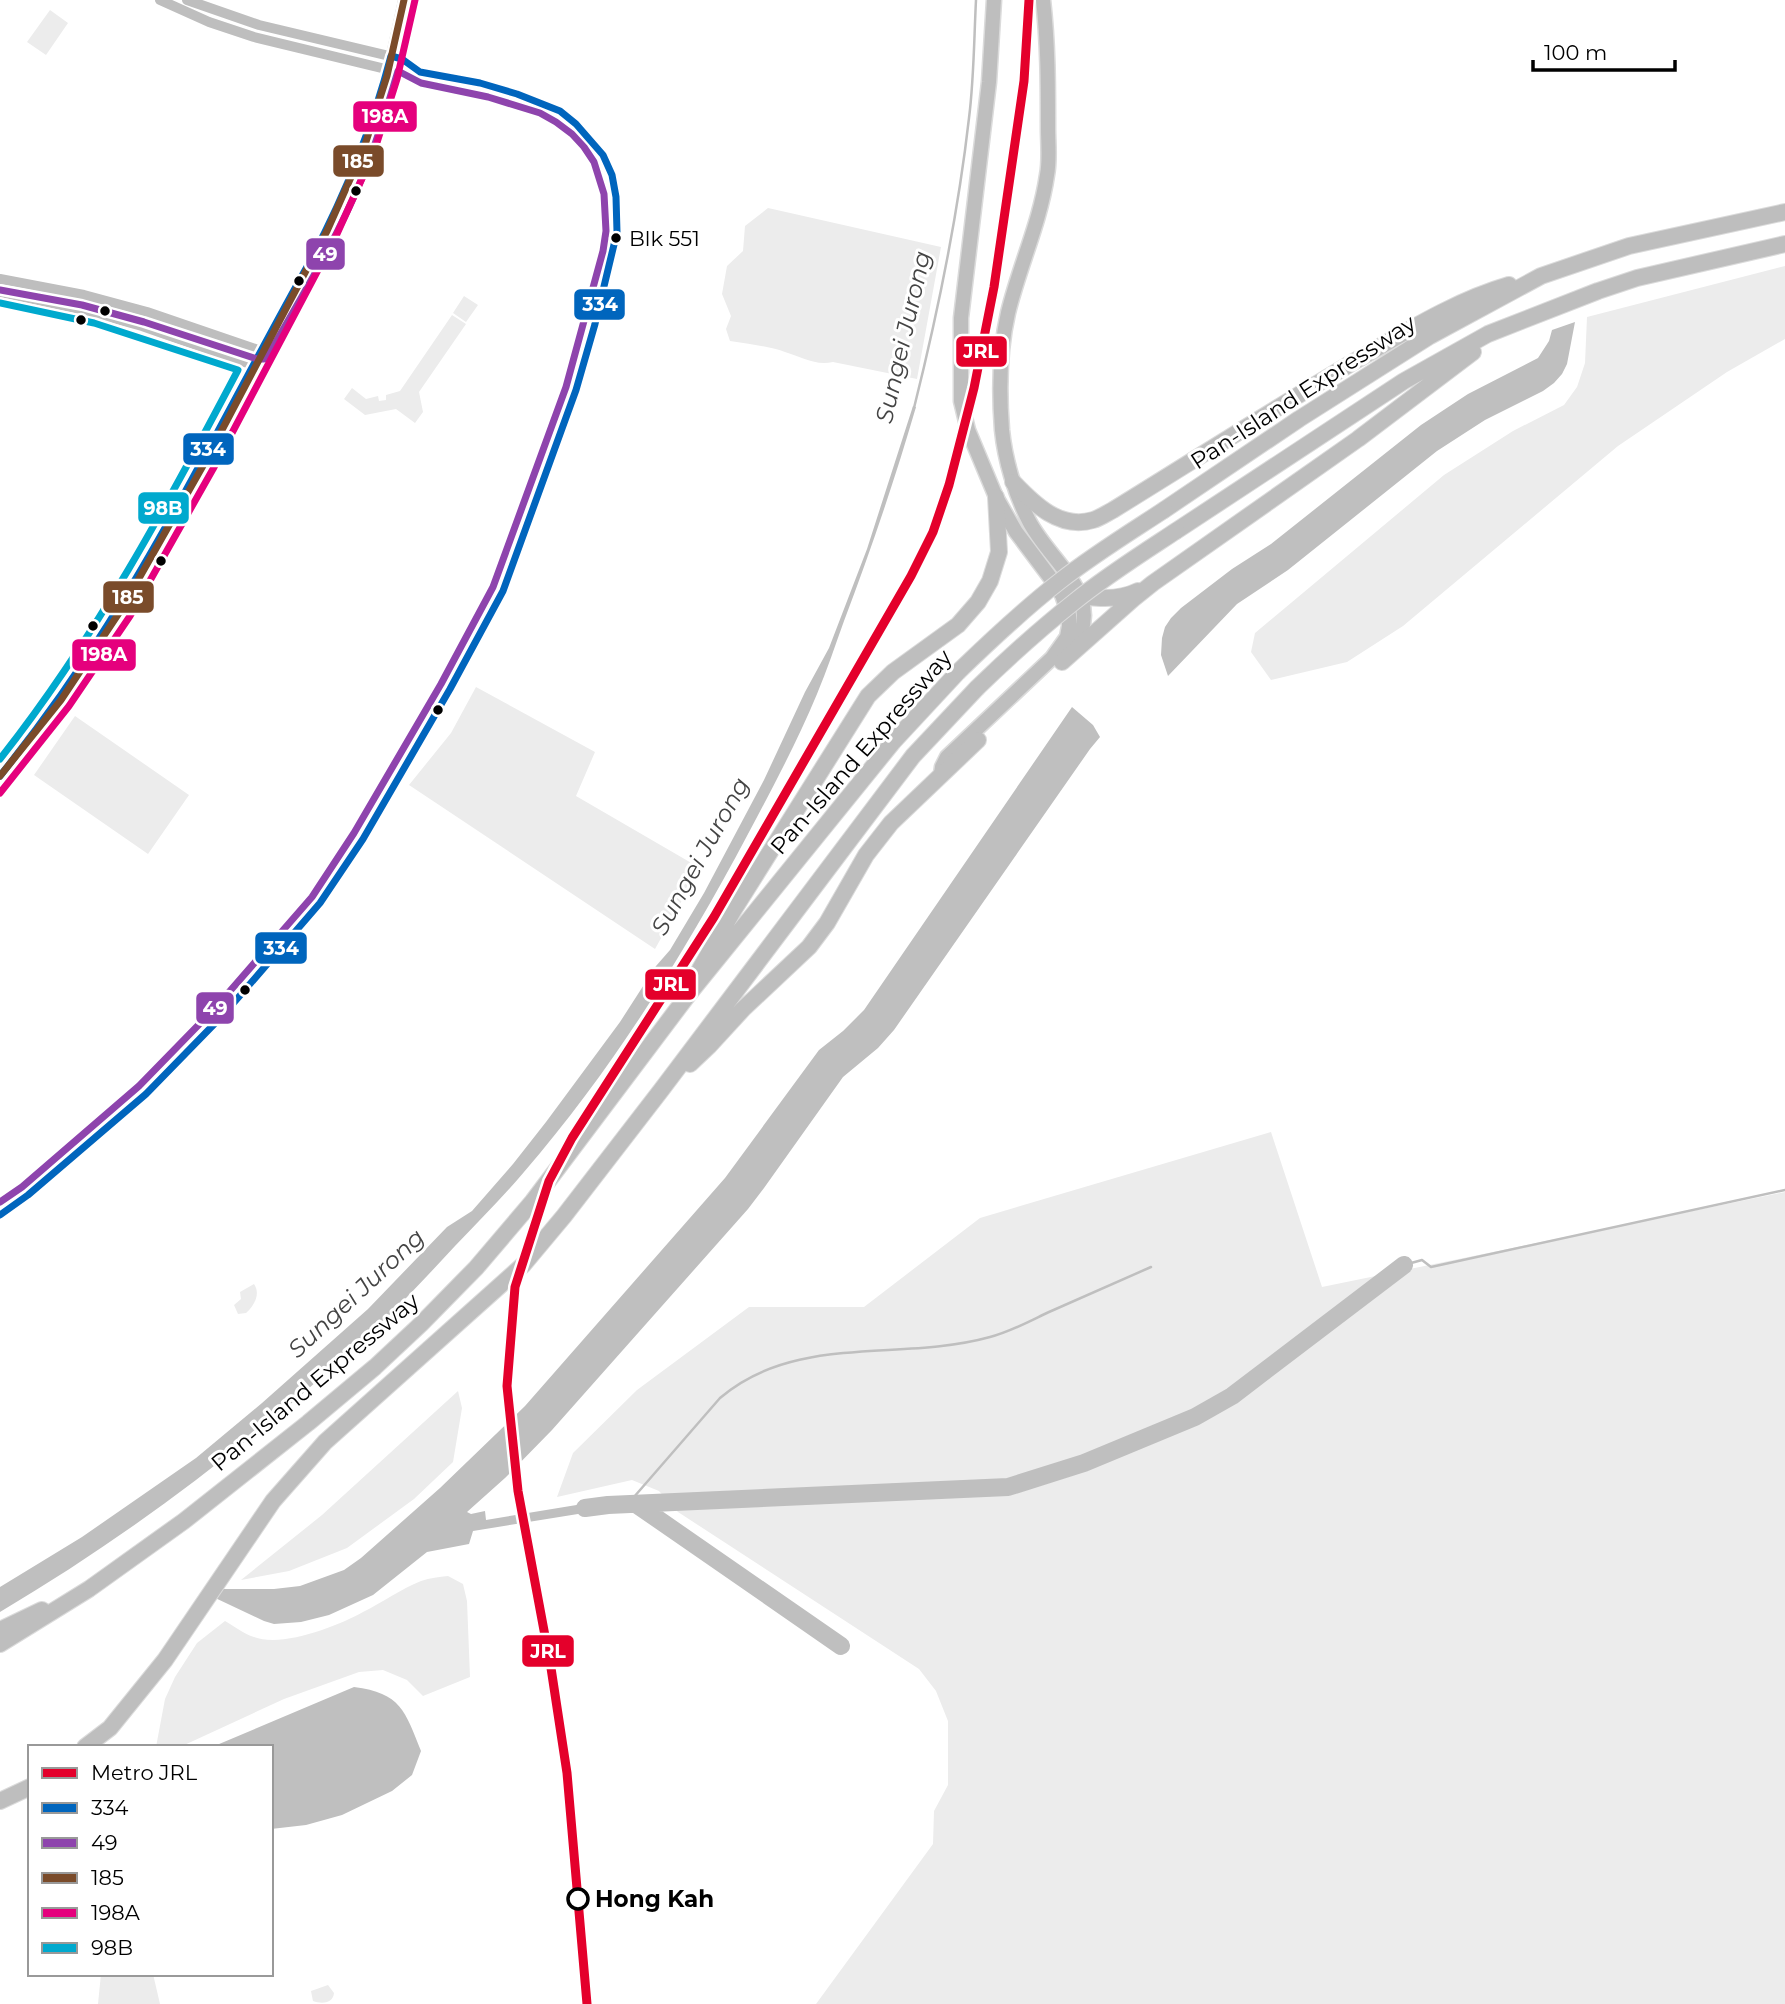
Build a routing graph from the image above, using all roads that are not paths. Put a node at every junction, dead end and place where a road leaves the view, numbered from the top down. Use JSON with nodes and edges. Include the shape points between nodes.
{"nodes":[{"id":1,"x":160,"y":0,"type":"edge"},
{"id":2,"x":187,"y":0,"type":"edge"},
{"id":3,"x":403,"y":0,"type":"edge"},
{"id":4,"x":415,"y":0,"type":"edge"},
{"id":5,"x":993,"y":0,"type":"edge"},
{"id":6,"x":1043,"y":0,"type":"edge"},
{"id":7,"x":396,"y":58,"type":"junction"},
{"id":8,"x":393,"y":71,"type":"junction"},
{"id":9,"x":420,"y":72,"type":"junction"},
{"id":10,"x":1785,"y":212,"type":"edge"},
{"id":11,"x":1785,"y":244,"type":"edge"},
{"id":12,"x":1541,"y":276,"type":"junction"},
{"id":13,"x":0,"y":279,"type":"edge"},
{"id":14,"x":0,"y":292,"type":"edge"},
{"id":15,"x":1488,"y":334,"type":"junction"},
{"id":16,"x":260,"y":349,"type":"junction"},
{"id":17,"x":272,"y":355,"type":"junction"},
{"id":18,"x":253,"y":364,"type":"junction"},
{"id":19,"x":264,"y":369,"type":"junction"},
{"id":20,"x":1013,"y":482,"type":"junction"},
{"id":21,"x":996,"y":496,"type":"junction"},
{"id":22,"x":1153,"y":583,"type":"junction"},
{"id":23,"x":1060,"y":592,"type":"junction"},
{"id":24,"x":1080,"y":596,"type":"junction"},
{"id":25,"x":1062,"y":662,"type":"junction"},
{"id":26,"x":978,"y":740,"type":"joint"},
{"id":27,"x":941,"y":774,"type":"junction"},
{"id":28,"x":0,"y":776,"type":"edge"},
{"id":29,"x":0,"y":793,"type":"edge"},
{"id":30,"x":674,"y":1013,"type":"junction"},
{"id":31,"x":662,"y":1089,"type":"junction"},
{"id":32,"x":0,"y":1215,"type":"edge"},
{"id":33,"x":89,"y":1589,"type":"junction"},
{"id":34,"x":0,"y":1630,"type":"edge"},
{"id":35,"x":0,"y":1644,"type":"edge"},
{"id":36,"x":88,"y":1745,"type":"edge"},
{"id":37,"x":28,"y":1788,"type":"edge"},
{"id":38,"x":0,"y":1801,"type":"edge"}],
"edges":[{"from":1,"to":8,"type":"street","via":[[254,37]]},
{"from":2,"to":7,"type":"street","via":[[259,25]]},
{"from":3,"to":7,"type":"street"},
{"from":4,"to":7,"type":"street"},
{"from":5,"to":21,"type":"main road","via":[[989,82],[961,318],[960,369],[968,430]]},
{"from":6,"to":20,"type":"main road","via":[[1048,172],[1009,311],[1000,370],[1003,438]]},
{"from":7,"to":8,"type":"street"},
{"from":7,"to":9,"type":"street"},
{"from":8,"to":9,"type":"street"},
{"from":8,"to":16,"type":"street","via":[[323,237]]},
{"from":8,"to":17,"type":"street","via":[[374,152]]},
{"from":9,"to":32,"type":"street","via":[[492,87],[560,111],[603,155],[612,175],[617,217],[613,253],[560,437],[503,591],[363,839],[320,903],[224,1014],[146,1094]]},
{"from":10,"to":12,"type":"highway","name":"Pan-Island Expressway","via":[[1629,246]]},
{"from":11,"to":15,"type":"highway","name":"Pan-Island Expressway","via":[[1637,278]]},
{"from":12,"to":20,"type":"highway","via":[[1489,291],[1419,324],[1093,520],[1075,522],[1050,515]]},
{"from":12,"to":30,"type":"highway","name":"Pan-Island Expressway","bridge":true,"via":[[1430,336],[1299,419],[1111,544],[1008,624],[894,742]]},
{"from":13,"to":16,"type":"street","via":[[84,295]]},
{"from":14,"to":18,"type":"street","via":[[142,326]]},
{"from":15,"to":22,"type":"highway","via":[[1471,353],[1358,439]]},
{"from":15,"to":31,"type":"highway","name":"Pan-Island Expressway","bridge":true,"via":[[1393,388],[1118,569],[1023,644],[914,756]]},
{"from":16,"to":17,"type":"street"},
{"from":16,"to":18,"type":"street"},
{"from":17,"to":19,"type":"street"},
{"from":18,"to":19,"type":"street"},
{"from":18,"to":28,"type":"street","via":[[125,598],[34,735]]},
{"from":19,"to":29,"type":"street","via":[[130,616],[69,706]]},
{"from":20,"to":24,"type":"main road","via":[[1030,524]]},
{"from":21,"to":23,"type":"main road"},
{"from":21,"to":30,"type":"highway","via":[[999,552],[978,602],[958,625],[867,696]]},
{"from":22,"to":24,"type":"highway","via":[[1115,597]]},
{"from":22,"to":25,"type":"highway"},
{"from":23,"to":24,"type":"highway"},
{"from":23,"to":27,"type":"main road","via":[[1069,626],[1060,648],[947,757]]},
{"from":24,"to":25,"type":"main road","via":[[1083,629]]},
{"from":25,"to":26,"type":"main road"},
{"from":26,"to":27,"type":"highway"},
{"from":27,"to":31,"type":"highway","via":[[866,855],[809,947]]},
{"from":30,"to":33,"type":"highway","name":"Pan-Island Expressway","via":[[533,1200],[421,1324],[308,1423]]},
{"from":31,"to":36,"type":"highway","name":"Pan-Island Expressway","via":[[523,1265],[325,1442],[273,1501],[165,1660],[110,1728]]},
{"from":33,"to":34,"type":"highway"},
{"from":33,"to":35,"type":"highway","name":"Pan-Island Expressway"},
{"from":37,"to":38,"type":"highway"}]}
